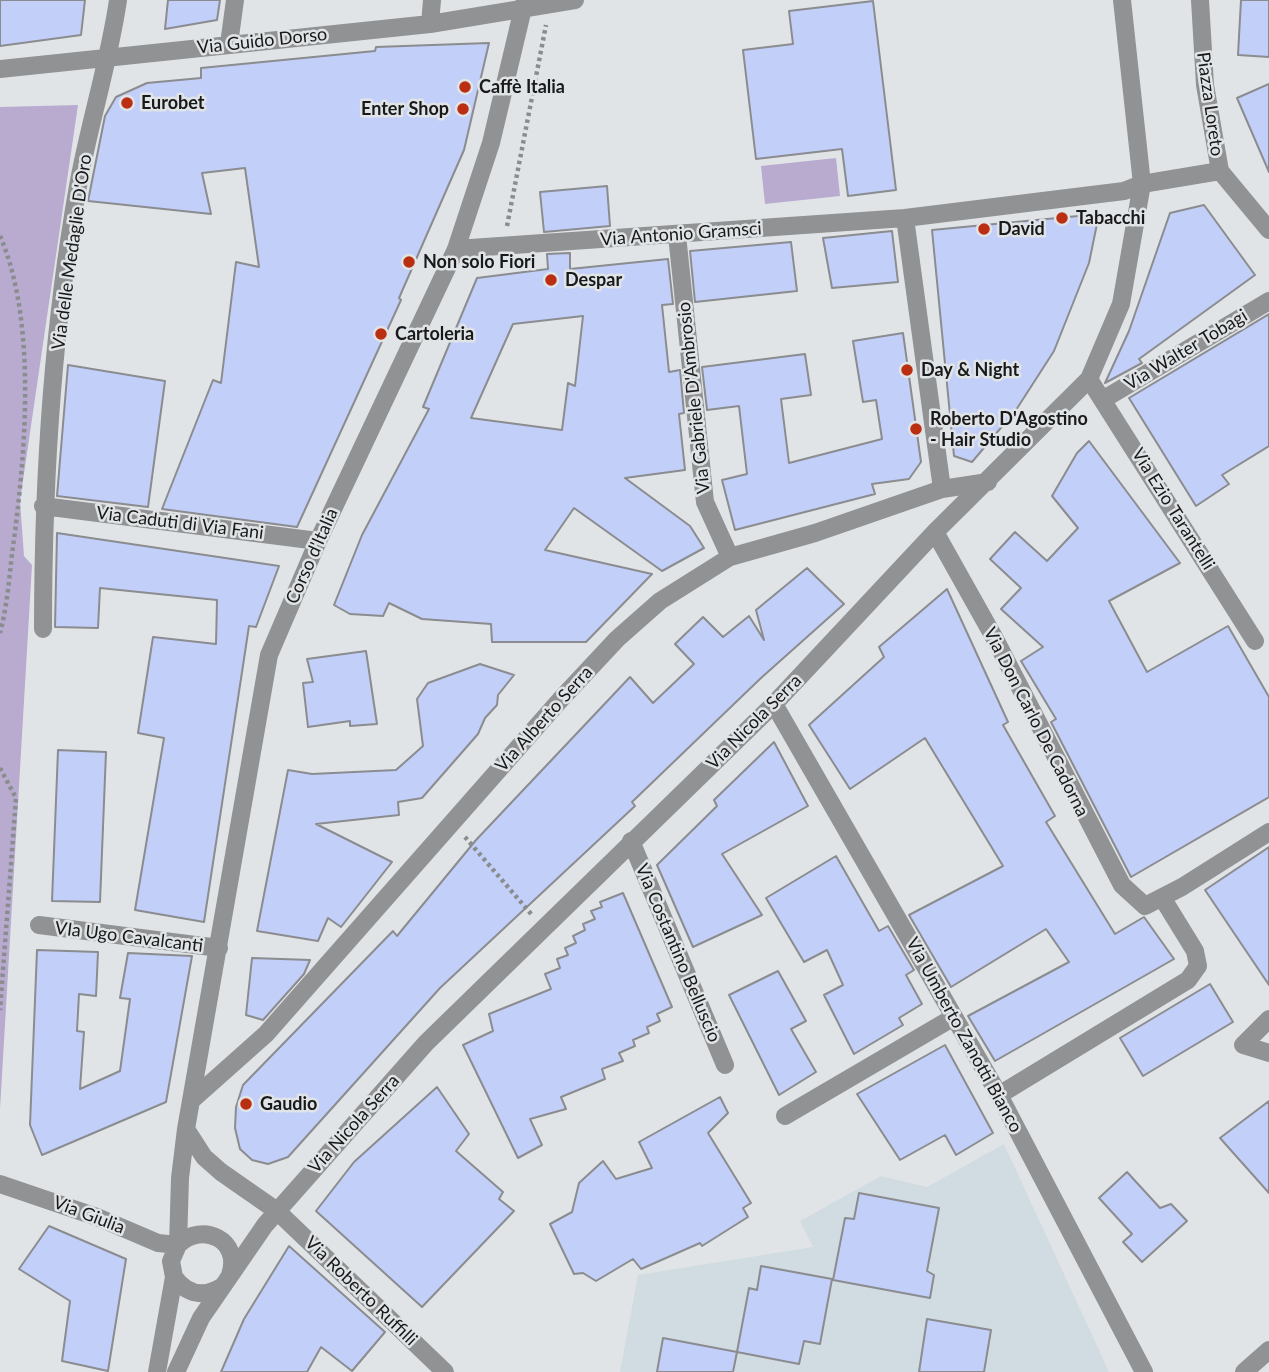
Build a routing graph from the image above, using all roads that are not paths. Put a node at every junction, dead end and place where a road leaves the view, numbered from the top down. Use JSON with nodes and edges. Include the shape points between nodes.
{"nodes":[{"id":1,"x":118,"y":0,"type":"edge"},
{"id":2,"x":235,"y":0,"type":"edge"},
{"id":3,"x":432,"y":0,"type":"edge"},
{"id":4,"x":575,"y":0,"type":"edge"},
{"id":5,"x":1122,"y":0,"type":"edge"},
{"id":6,"x":1200,"y":0,"type":"edge"},
{"id":7,"x":524,"y":4,"type":"edge"},
{"id":8,"x":430,"y":24,"type":"junction"},
{"id":9,"x":229,"y":44,"type":"junction"},
{"id":10,"x":109,"y":58,"type":"junction"},
{"id":11,"x":0,"y":69,"type":"edge"},
{"id":12,"x":1220,"y":171,"type":"junction"},
{"id":13,"x":1142,"y":184,"type":"junction"},
{"id":14,"x":905,"y":218,"type":"junction"},
{"id":15,"x":1269,"y":230,"type":"edge"},
{"id":16,"x":677,"y":235,"type":"junction"},
{"id":17,"x":456,"y":249,"type":"junction"},
{"id":18,"x":1269,"y":300,"type":"edge"},
{"id":19,"x":1089,"y":379,"type":"junction"},
{"id":20,"x":1104,"y":399,"type":"junction"},
{"id":21,"x":988,"y":482,"type":"junction"},
{"id":22,"x":942,"y":489,"type":"junction"},
{"id":23,"x":43,"y":506,"type":"junction"},
{"id":24,"x":934,"y":532,"type":"junction"},
{"id":25,"x":318,"y":541,"type":"junction"},
{"id":26,"x":730,"y":557,"type":"junction"},
{"id":27,"x":43,"y":629,"type":"dead end"},
{"id":28,"x":1255,"y":641,"type":"dead end"},
{"id":29,"x":774,"y":704,"type":"junction"},
{"id":30,"x":1269,"y":832,"type":"edge"},
{"id":31,"x":631,"y":841,"type":"junction"},
{"id":32,"x":1163,"y":899,"type":"junction"},
{"id":33,"x":39,"y":925,"type":"dead end"},
{"id":34,"x":219,"y":948,"type":"junction"},
{"id":35,"x":954,"y":1017,"type":"junction"},
{"id":36,"x":1269,"y":1019,"type":"edge"},
{"id":37,"x":1269,"y":1053,"type":"edge"},
{"id":38,"x":725,"y":1066,"type":"dead end"},
{"id":39,"x":999,"y":1095,"type":"junction"},
{"id":40,"x":193,"y":1099,"type":"junction"},
{"id":41,"x":785,"y":1116,"type":"dead end"},
{"id":42,"x":186,"y":1129,"type":"junction"},
{"id":43,"x":0,"y":1184,"type":"edge"},
{"id":44,"x":277,"y":1211,"type":"junction"},
{"id":45,"x":177,"y":1245,"type":"junction"},
{"id":46,"x":174,"y":1277,"type":"junction"},
{"id":47,"x":226,"y":1281,"type":"junction"},
{"id":48,"x":1269,"y":1350,"type":"edge"},
{"id":49,"x":157,"y":1372,"type":"edge"},
{"id":50,"x":176,"y":1372,"type":"edge"},
{"id":51,"x":445,"y":1372,"type":"edge"},
{"id":52,"x":1144,"y":1372,"type":"edge"},
{"id":53,"x":1244,"y":1372,"type":"edge"}],
"edges":[{"from":1,"to":10,"type":"street","name":"Via delle Medaglie D'Oro"},
{"from":2,"to":9,"type":"street"},
{"from":3,"to":8,"type":"street"},
{"from":4,"to":7,"type":"street","name":"Via Guido Dorso"},
{"from":5,"to":13,"type":"street"},
{"from":6,"to":12,"type":"street","name":"Piazza Loreto","via":[[1205,85]]},
{"from":7,"to":8,"type":"street","name":"Via Guido Dorso"},
{"from":7,"to":17,"type":"street","name":"Corso d'Italia","via":[[491,143]]},
{"from":8,"to":9,"type":"street","name":"Via Guido Dorso"},
{"from":9,"to":10,"type":"street","name":"Via Guido Dorso"},
{"from":10,"to":11,"type":"street","name":"Via Guido Dorso"},
{"from":10,"to":23,"type":"street","name":"Via delle Medaglie D'Oro","via":[[78,185]]},
{"from":12,"to":13,"type":"street","name":"Piazza Loreto"},
{"from":12,"to":15,"type":"street"},
{"from":13,"to":14,"type":"street","name":"Piazza Loreto","via":[[1124,191]]},
{"from":13,"to":19,"type":"street","name":"Via Nicola Serra","via":[[1121,304]]},
{"from":14,"to":16,"type":"street","name":"Via Antonio Gramsci"},
{"from":14,"to":22,"type":"street"},
{"from":16,"to":17,"type":"street","name":"Via Antonio Gramsci"},
{"from":16,"to":26,"type":"street","name":"Via Gabriele D'Ambrosio","via":[[705,502]]},
{"from":17,"to":25,"type":"street","name":"Corso d'Italia"},
{"from":18,"to":20,"type":"street","name":"Via Walter Tobagi"},
{"from":19,"to":20,"type":"street","name":"Via Ezio Tarantelli"},
{"from":19,"to":21,"type":"street","name":"Via Nicola Serra"},
{"from":20,"to":28,"type":"street","name":"Via Ezio Tarantelli"},
{"from":21,"to":22,"type":"street","name":"Via Alberto Serra"},
{"from":21,"to":24,"type":"street","name":"Via Nicola Serra"},
{"from":22,"to":26,"type":"street","name":"Via Alberto Serra"},
{"from":23,"to":25,"type":"street","name":"Via Caduti di Via Fani"},
{"from":23,"to":27,"type":"street","name":"Via delle Medaglie D'Oro"},
{"from":24,"to":29,"type":"street","name":"Via Nicola Serra"},
{"from":24,"to":32,"type":"street","name":"Via Don Carlo De Cadorna","via":[[995,639],[1122,885],[1145,906]]},
{"from":25,"to":34,"type":"street","name":"Corso d'Italia","via":[[269,656]]},
{"from":26,"to":40,"type":"street","name":"Via Alberto Serra","via":[[660,601],[617,639],[266,1034]]},
{"from":29,"to":31,"type":"street","name":"Via Nicola Serra"},
{"from":29,"to":35,"type":"street","name":"Via Umberto Zanotti Bianco"},
{"from":30,"to":32,"type":"street"},
{"from":31,"to":38,"type":"street","name":"Via Costantino Belluscio"},
{"from":31,"to":44,"type":"street","name":"Via Nicola Serra","via":[[426,1042]]},
{"from":32,"to":39,"type":"street","via":[[1195,951],[1198,966],[1188,980]]},
{"from":33,"to":34,"type":"street","name":"VIa Ugo Cavalcanti"},
{"from":34,"to":40,"type":"street","name":"Corso d'Italia"},
{"from":35,"to":39,"type":"street","name":"Via Umberto Zanotti Bianco"},
{"from":35,"to":41,"type":"street"},
{"from":36,"to":37,"type":"street","via":[[1243,1045]]},
{"from":39,"to":52,"type":"street","name":"Via Umberto Zanotti Bianco"},
{"from":40,"to":42,"type":"street","name":"Corso d'Italia"},
{"from":42,"to":44,"type":"street","name":"Via Roberto Ruffilli","via":[[204,1157]]},
{"from":42,"to":45,"type":"street","name":"Corso d'Italia"},
{"from":43,"to":45,"type":"street","name":"Via Giulia","via":[[158,1243]]},
{"from":44,"to":47,"type":"street","name":"Via Nicola Serra"},
{"from":44,"to":51,"type":"street","name":"Via Roberto Ruffilli"},
{"from":45,"to":46,"type":"street","via":[[171,1261]]},
{"from":45,"to":47,"type":"street","via":[[192,1234],[217,1236],[230,1250],[232,1268]]},
{"from":46,"to":47,"type":"street","via":[[180,1285],[206,1294]]},
{"from":46,"to":49,"type":"street"},
{"from":47,"to":50,"type":"street","name":"Via Nicola Serra","via":[[201,1318]]},
{"from":48,"to":53,"type":"street"}]}
